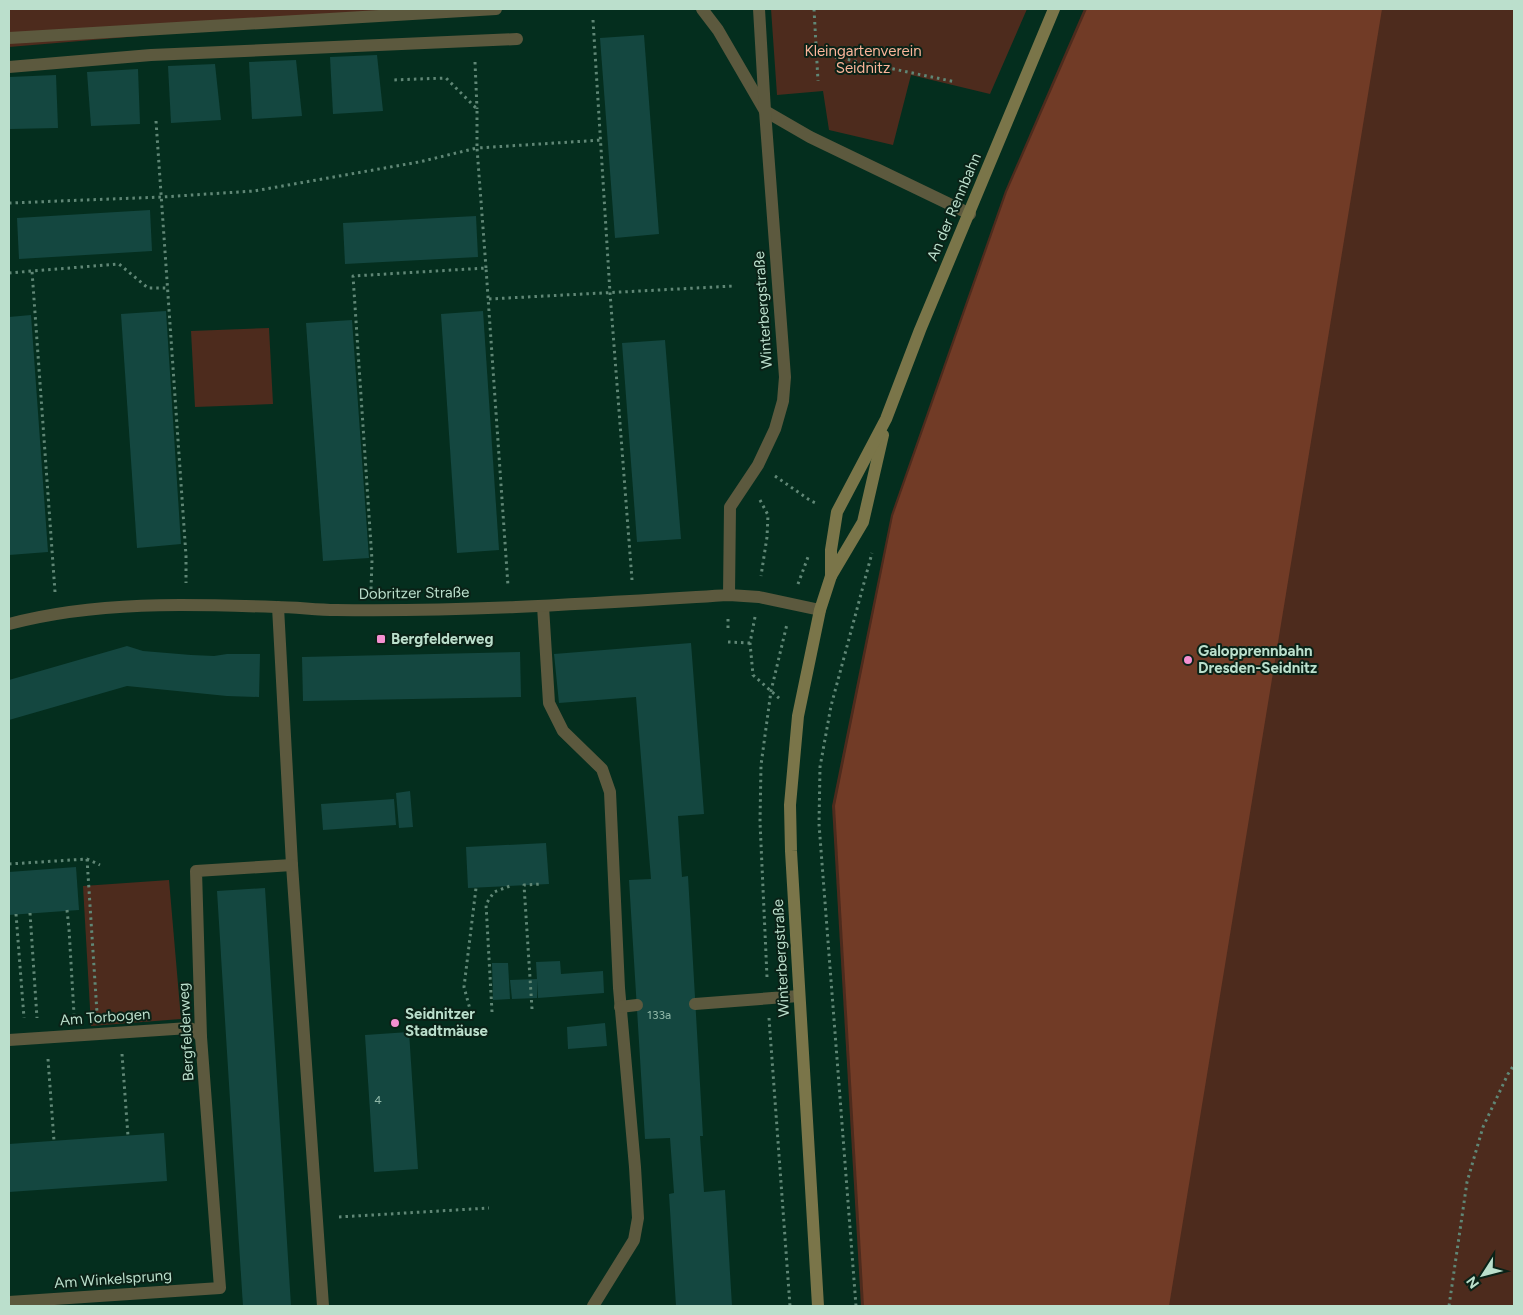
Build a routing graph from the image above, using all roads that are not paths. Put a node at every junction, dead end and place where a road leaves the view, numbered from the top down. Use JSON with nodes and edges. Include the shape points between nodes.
{"nodes":[{"id":1,"x":496,"y":9,"type":"edge"},
{"id":2,"x":702,"y":9,"type":"edge"},
{"id":3,"x":760,"y":9,"type":"edge"},
{"id":4,"x":1054,"y":9,"type":"edge"},
{"id":5,"x":9,"y":38,"type":"edge"},
{"id":6,"x":517,"y":39,"type":"dead end"},
{"id":7,"x":9,"y":67,"type":"edge"},
{"id":8,"x":765,"y":111,"type":"junction"},
{"id":9,"x":970,"y":214,"type":"junction"},
{"id":10,"x":886,"y":420,"type":"junction"},
{"id":11,"x":830,"y":576,"type":"junction"},
{"id":12,"x":729,"y":595,"type":"junction"},
{"id":13,"x":543,"y":606,"type":"junction"},
{"id":14,"x":278,"y":607,"type":"junction"},
{"id":15,"x":820,"y":610,"type":"junction"},
{"id":16,"x":9,"y":624,"type":"edge"},
{"id":17,"x":292,"y":865,"type":"junction"},
{"id":18,"x":799,"y":996,"type":"junction"},
{"id":19,"x":695,"y":1004,"type":"dead end"},
{"id":20,"x":620,"y":1006,"type":"junction"},
{"id":21,"x":636,"y":1006,"type":"dead end"},
{"id":22,"x":201,"y":1037,"type":"junction"},
{"id":23,"x":9,"y":1040,"type":"edge"},
{"id":24,"x":220,"y":1288,"type":"joint"},
{"id":25,"x":9,"y":1302,"type":"edge"},
{"id":26,"x":323,"y":1306,"type":"edge"},
{"id":27,"x":593,"y":1306,"type":"edge"},
{"id":28,"x":818,"y":1306,"type":"edge"}],
"edges":[{"from":1,"to":5,"type":"street"},
{"from":2,"to":8,"type":"street","via":[[718,30]]},
{"from":3,"to":8,"type":"street","name":"Winterbergstraße"},
{"from":4,"to":9,"type":"main road","name":"An der Rennbahn"},
{"from":6,"to":7,"type":"street","via":[[171,54]]},
{"from":8,"to":9,"type":"street","via":[[810,137]]},
{"from":8,"to":12,"type":"street","name":"Winterbergstraße","via":[[785,376],[775,429],[758,465],[730,507]]},
{"from":9,"to":10,"type":"main road","name":"An der Rennbahn"},
{"from":10,"to":11,"type":"main road","name":"An der Rennbahn","via":[[863,522]]},
{"from":10,"to":11,"type":"main road","name":"An der Rennbahn","via":[[837,512]]},
{"from":11,"to":15,"type":"main road","name":"An der Rennbahn"},
{"from":12,"to":13,"type":"street","name":"Dobritzer Straße"},
{"from":12,"to":15,"type":"street","name":"Dobritzer Straße","via":[[759,597]]},
{"from":13,"to":14,"type":"street","name":"Dobritzer Straße","via":[[334,610]]},
{"from":13,"to":20,"type":"street","via":[[549,702],[563,731],[602,769],[610,792]]},
{"from":14,"to":16,"type":"street","name":"Dobritzer Straße","via":[[112,606]]},
{"from":14,"to":17,"type":"street"},
{"from":15,"to":18,"type":"main road","name":"Winterbergstraße","via":[[798,716],[790,805]]},
{"from":17,"to":22,"type":"street","name":"Bergfelderweg","via":[[196,871]]},
{"from":17,"to":26,"type":"street"},
{"from":18,"to":19,"type":"street"},
{"from":18,"to":28,"type":"main road","name":"Winterbergstraße"},
{"from":20,"to":21,"type":"street"},
{"from":20,"to":27,"type":"street","via":[[638,1218],[634,1240]]},
{"from":22,"to":23,"type":"street","name":"Am Torbogen","via":[[189,1028]]},
{"from":22,"to":24,"type":"street","name":"Bergfelderweg"},
{"from":24,"to":25,"type":"street","name":"Am Winkelsprung"}]}
